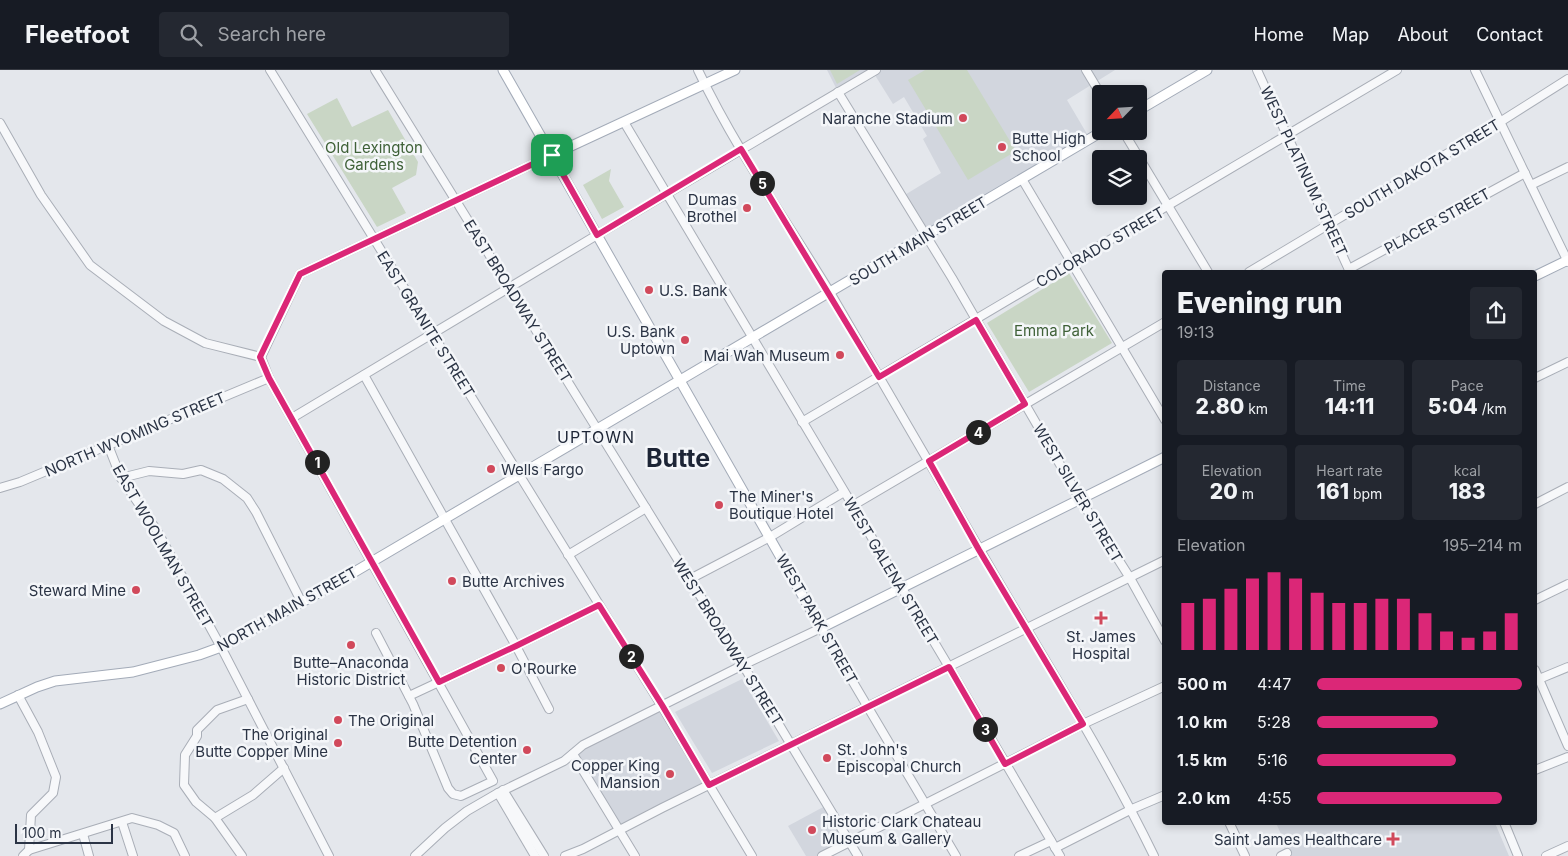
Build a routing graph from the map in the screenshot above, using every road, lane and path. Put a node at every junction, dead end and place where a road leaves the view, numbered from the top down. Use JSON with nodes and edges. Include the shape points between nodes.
{"nodes":[{"id":1,"x":270,"y":70,"type":"edge"},
{"id":2,"x":375,"y":70,"type":"edge"},
{"id":3,"x":503,"y":70,"type":"edge"},
{"id":4,"x":698,"y":70,"type":"edge"},
{"id":5,"x":735,"y":70,"type":"edge"},
{"id":6,"x":876,"y":70,"type":"edge"},
{"id":7,"x":1207,"y":70,"type":"edge"},
{"id":8,"x":1257,"y":70,"type":"edge"},
{"id":9,"x":1397,"y":70,"type":"edge"},
{"id":10,"x":1475,"y":70,"type":"edge"},
{"id":11,"x":1087,"y":71,"type":"edge"},
{"id":12,"x":1568,"y":79,"type":"edge"},
{"id":13,"x":705,"y":85,"type":"junction"},
{"id":14,"x":1095,"y":85,"type":"edge"},
{"id":15,"x":838,"y":92,"type":"junction"},
{"id":16,"x":1148,"y":105,"type":"edge"},
{"id":17,"x":624,"y":122,"type":"junction"},
{"id":18,"x":1500,"y":122,"type":"junction"},
{"id":19,"x":0,"y":123,"type":"edge"},
{"id":20,"x":1287,"y":135,"type":"junction"},
{"id":21,"x":1092,"y":138,"type":"edge"},
{"id":22,"x":1128,"y":140,"type":"edge"},
{"id":23,"x":741,"y":149,"type":"junction"},
{"id":24,"x":552,"y":155,"type":"junction"},
{"id":25,"x":1568,"y":167,"type":"edge"},
{"id":26,"x":1525,"y":172,"type":"junction"},
{"id":27,"x":1022,"y":179,"type":"junction"},
{"id":28,"x":1531,"y":185,"type":"junction"},
{"id":29,"x":666,"y":194,"type":"junction"},
{"id":30,"x":455,"y":200,"type":"junction"},
{"id":31,"x":1168,"y":207,"type":"junction"},
{"id":32,"x":1328,"y":225,"type":"junction"},
{"id":33,"x":597,"y":235,"type":"junction"},
{"id":34,"x":927,"y":235,"type":"junction"},
{"id":35,"x":374,"y":240,"type":"junction"},
{"id":36,"x":1568,"y":261,"type":"edge"},
{"id":37,"x":1071,"y":262,"type":"junction"},
{"id":38,"x":1207,"y":270,"type":"edge"},
{"id":39,"x":1252,"y":270,"type":"edge"},
{"id":40,"x":1350,"y":270,"type":"edge"},
{"id":41,"x":1537,"y":275,"type":"edge"},
{"id":42,"x":510,"y":288,"type":"junction"},
{"id":43,"x":830,"y":292,"type":"junction"},
{"id":44,"x":976,"y":320,"type":"junction"},
{"id":45,"x":1162,"y":324,"type":"edge"},
{"id":46,"x":432,"y":334,"type":"junction"},
{"id":47,"x":753,"y":338,"type":"junction"},
{"id":48,"x":1121,"y":348,"type":"junction"},
{"id":49,"x":260,"y":357,"type":"junction"},
{"id":50,"x":1568,"y":362,"type":"edge"},
{"id":51,"x":364,"y":375,"type":"junction"},
{"id":52,"x":879,"y":377,"type":"junction"},
{"id":53,"x":1537,"y":377,"type":"edge"},
{"id":54,"x":269,"y":378,"type":"junction"},
{"id":55,"x":680,"y":380,"type":"junction"},
{"id":56,"x":1025,"y":404,"type":"junction"},
{"id":57,"x":1162,"y":415,"type":"edge"},
{"id":58,"x":292,"y":418,"type":"junction"},
{"id":59,"x":802,"y":422,"type":"junction"},
{"id":60,"x":597,"y":429,"type":"junction"},
{"id":61,"x":108,"y":445,"type":"junction"},
{"id":62,"x":1162,"y":458,"type":"edge"},
{"id":63,"x":929,"y":461,"type":"junction"},
{"id":64,"x":520,"y":476,"type":"junction"},
{"id":65,"x":121,"y":478,"type":"junction"},
{"id":66,"x":1568,"y":487,"type":"edge"},
{"id":67,"x":0,"y":488,"type":"edge"},
{"id":68,"x":844,"y":492,"type":"junction"},
{"id":69,"x":1080,"y":499,"type":"junction"},
{"id":70,"x":1537,"y":503,"type":"edge"},
{"id":71,"x":852,"y":506,"type":"junction"},
{"id":72,"x":646,"y":508,"type":"junction"},
{"id":73,"x":444,"y":520,"type":"junction"},
{"id":74,"x":770,"y":537,"type":"junction"},
{"id":75,"x":979,"y":550,"type":"junction"},
{"id":76,"x":568,"y":555,"type":"junction"},
{"id":77,"x":373,"y":562,"type":"junction"},
{"id":78,"x":1162,"y":562,"type":"edge"},
{"id":79,"x":1130,"y":578,"type":"junction"},
{"id":80,"x":690,"y":579,"type":"junction"},
{"id":81,"x":1568,"y":584,"type":"edge"},
{"id":82,"x":901,"y":588,"type":"junction"},
{"id":83,"x":1537,"y":599,"type":"edge"},
{"id":84,"x":302,"y":603,"type":"junction"},
{"id":85,"x":599,"y":605,"type":"junction"},
{"id":86,"x":822,"y":628,"type":"junction"},
{"id":87,"x":1026,"y":629,"type":"junction"},
{"id":88,"x":376,"y":633,"type":"dead end"},
{"id":89,"x":1162,"y":636,"type":"edge"},
{"id":90,"x":516,"y":646,"type":"junction"},
{"id":91,"x":220,"y":647,"type":"junction"},
{"id":92,"x":743,"y":665,"type":"junction"},
{"id":93,"x":949,"y":667,"type":"junction"},
{"id":94,"x":1568,"y":667,"type":"edge"},
{"id":95,"x":1537,"y":675,"type":"edge"},
{"id":96,"x":1539,"y":680,"type":"junction"},
{"id":97,"x":439,"y":682,"type":"junction"},
{"id":98,"x":1162,"y":687,"type":"edge"},
{"id":99,"x":18,"y":694,"type":"junction"},
{"id":100,"x":409,"y":696,"type":"junction"},
{"id":101,"x":248,"y":699,"type":"junction"},
{"id":102,"x":0,"y":704,"type":"edge"},
{"id":103,"x":662,"y":705,"type":"junction"},
{"id":104,"x":868,"y":706,"type":"junction"},
{"id":105,"x":549,"y":709,"type":"dead end"},
{"id":106,"x":1083,"y":724,"type":"junction"},
{"id":107,"x":791,"y":744,"type":"junction"},
{"id":108,"x":1568,"y":746,"type":"edge"},
{"id":109,"x":573,"y":754,"type":"junction"},
{"id":110,"x":1568,"y":757,"type":"edge"},
{"id":111,"x":1005,"y":764,"type":"junction"},
{"id":112,"x":284,"y":768,"type":"junction"},
{"id":113,"x":1537,"y":769,"type":"edge"},
{"id":114,"x":709,"y":785,"type":"junction"},
{"id":115,"x":501,"y":792,"type":"junction"},
{"id":116,"x":1162,"y":796,"type":"edge"},
{"id":117,"x":926,"y":805,"type":"junction"},
{"id":118,"x":1132,"y":809,"type":"junction"},
{"id":119,"x":215,"y":818,"type":"junction"},
{"id":120,"x":122,"y":822,"type":"junction"},
{"id":121,"x":1230,"y":825,"type":"edge"},
{"id":122,"x":1505,"y":825,"type":"edge"},
{"id":123,"x":620,"y":830,"type":"junction"},
{"id":124,"x":83,"y":834,"type":"junction"},
{"id":125,"x":1051,"y":841,"type":"junction"},
{"id":126,"x":849,"y":842,"type":"junction"},
{"id":127,"x":1568,"y":846,"type":"edge"},
{"id":128,"x":1055,"y":848,"type":"junction"},
{"id":129,"x":26,"y":853,"type":"edge"},
{"id":130,"x":89,"y":856,"type":"edge"},
{"id":131,"x":133,"y":856,"type":"edge"},
{"id":132,"x":185,"y":856,"type":"edge"},
{"id":133,"x":242,"y":856,"type":"edge"},
{"id":134,"x":329,"y":856,"type":"edge"},
{"id":135,"x":415,"y":856,"type":"edge"},
{"id":136,"x":535,"y":856,"type":"edge"},
{"id":137,"x":544,"y":856,"type":"edge"},
{"id":138,"x":565,"y":856,"type":"edge"},
{"id":139,"x":635,"y":856,"type":"edge"},
{"id":140,"x":752,"y":856,"type":"edge"},
{"id":141,"x":822,"y":856,"type":"edge"},
{"id":142,"x":858,"y":856,"type":"edge"},
{"id":143,"x":956,"y":856,"type":"edge"},
{"id":144,"x":1019,"y":856,"type":"edge"},
{"id":145,"x":1060,"y":856,"type":"edge"},
{"id":146,"x":1154,"y":856,"type":"edge"},
{"id":147,"x":1245,"y":856,"type":"edge"},
{"id":148,"x":1518,"y":856,"type":"edge"},
{"id":149,"x":1546,"y":856,"type":"edge"}],
"edges":[{"from":1,"to":35,"type":"street","name":"EAST GRANITE STREET"},
{"from":2,"to":30,"type":"street","name":"EAST BROADWAY STREET"},
{"from":3,"to":24,"type":"main road","name":"WEST PARK STREET"},
{"from":4,"to":13,"type":"street"},
{"from":5,"to":13,"type":"main road"},
{"from":6,"to":15,"type":"street"},
{"from":7,"to":16,"type":"main road"},
{"from":8,"to":20,"type":"street","name":"WEST PLATINUM STREET"},
{"from":9,"to":20,"type":"street","name":"COLORADO STREET"},
{"from":10,"to":18,"type":"street"},
{"from":11,"to":14,"type":"street"},
{"from":12,"to":18,"type":"street","name":"SOUTH DAKOTA STREET"},
{"from":13,"to":17,"type":"main road"},
{"from":13,"to":23,"type":"street"},
{"from":15,"to":23,"type":"street"},
{"from":15,"to":34,"type":"street","name":"WEST SILVER STREET"},
{"from":17,"to":24,"type":"main road"},
{"from":17,"to":29,"type":"street","name":"WEST GALENA STREET"},
{"from":18,"to":26,"type":"street"},
{"from":18,"to":32,"type":"street","name":"SOUTH DAKOTA STREET"},
{"from":19,"to":49,"type":"street","via":[[42,195],[90,265],[164,321],[205,343]]},
{"from":20,"to":31,"type":"street","name":"COLORADO STREET"},
{"from":20,"to":32,"type":"street","name":"WEST PLATINUM STREET"},
{"from":21,"to":27,"type":"main road","name":"SOUTH MAIN STREET"},
{"from":22,"to":31,"type":"street"},
{"from":23,"to":29,"type":"street"},
{"from":23,"to":43,"type":"street"},
{"from":24,"to":30,"type":"street"},
{"from":24,"to":33,"type":"main road","name":"WEST PARK STREET"},
{"from":25,"to":28,"type":"street"},
{"from":26,"to":28,"type":"street"},
{"from":26,"to":40,"type":"street","name":"PLACER STREET"},
{"from":27,"to":34,"type":"main road","name":"SOUTH MAIN STREET"},
{"from":27,"to":37,"type":"street"},
{"from":28,"to":36,"type":"street"},
{"from":29,"to":33,"type":"street"},
{"from":29,"to":47,"type":"street","name":"WEST GALENA STREET"},
{"from":30,"to":35,"type":"street"},
{"from":30,"to":42,"type":"street","name":"EAST BROADWAY STREET"},
{"from":31,"to":37,"type":"street","name":"COLORADO STREET"},
{"from":31,"to":38,"type":"street"},
{"from":32,"to":39,"type":"street","name":"SOUTH DAKOTA STREET"},
{"from":32,"to":40,"type":"street","name":"WEST PLATINUM STREET"},
{"from":33,"to":42,"type":"street"},
{"from":33,"to":55,"type":"main road","name":"WEST PARK STREET"},
{"from":34,"to":43,"type":"main road","name":"SOUTH MAIN STREET"},
{"from":34,"to":44,"type":"street","name":"WEST SILVER STREET"},
{"from":35,"to":46,"type":"street","name":"EAST GRANITE STREET"},
{"from":35,"to":49,"type":"street","via":[[300,274]]},
{"from":36,"to":41,"type":"main road"},
{"from":37,"to":44,"type":"street","name":"COLORADO STREET"},
{"from":37,"to":48,"type":"street"},
{"from":42,"to":46,"type":"street"},
{"from":42,"to":60,"type":"street","name":"EAST BROADWAY STREET"},
{"from":43,"to":47,"type":"main road","name":"SOUTH MAIN STREET"},
{"from":43,"to":52,"type":"street"},
{"from":44,"to":52,"type":"street","name":"COLORADO STREET"},
{"from":44,"to":56,"type":"street","name":"WEST SILVER STREET"},
{"from":45,"to":48,"type":"street"},
{"from":46,"to":51,"type":"street"},
{"from":46,"to":64,"type":"street","name":"EAST GRANITE STREET"},
{"from":47,"to":55,"type":"main road","name":"SOUTH MAIN STREET"},
{"from":47,"to":59,"type":"street","name":"WEST GALENA STREET"},
{"from":48,"to":56,"type":"street"},
{"from":48,"to":57,"type":"street"},
{"from":49,"to":54,"type":"street"},
{"from":50,"to":53,"type":"street"},
{"from":51,"to":58,"type":"street"},
{"from":51,"to":73,"type":"street"},
{"from":52,"to":59,"type":"street","name":"COLORADO STREET"},
{"from":52,"to":63,"type":"street"},
{"from":54,"to":58,"type":"street"},
{"from":54,"to":61,"type":"street","name":"NORTH WYOMING STREET"},
{"from":55,"to":60,"type":"main road","name":"NORTH MAIN STREET"},
{"from":55,"to":74,"type":"main road","name":"WEST PARK STREET"},
{"from":56,"to":63,"type":"street"},
{"from":56,"to":69,"type":"street","name":"WEST SILVER STREET"},
{"from":58,"to":77,"type":"street"},
{"from":59,"to":68,"type":"street","name":"WEST GALENA STREET"},
{"from":60,"to":64,"type":"main road","name":"NORTH MAIN STREET"},
{"from":60,"to":72,"type":"street","name":"WEST BROADWAY STREET"},
{"from":61,"to":65,"type":"street","name":"EAST WOOLMAN STREET"},
{"from":61,"to":67,"type":"street","name":"NORTH WYOMING STREET"},
{"from":62,"to":69,"type":"main road"},
{"from":63,"to":71,"type":"street"},
{"from":63,"to":75,"type":"street"},
{"from":64,"to":73,"type":"main road","name":"NORTH MAIN STREET"},
{"from":64,"to":76,"type":"street","name":"EAST GRANITE STREET"},
{"from":65,"to":84,"type":"street","via":[[149,471],[183,474],[200,470],[223,479],[247,498],[256,512]]},
{"from":65,"to":91,"type":"street","name":"EAST WOOLMAN STREET","via":[[156,529]]},
{"from":66,"to":70,"type":"street"},
{"from":68,"to":71,"type":"street","name":"WEST GALENA STREET"},
{"from":68,"to":74,"type":"street"},
{"from":69,"to":75,"type":"main road"},
{"from":69,"to":79,"type":"street","name":"WEST SILVER STREET"},
{"from":71,"to":82,"type":"street","name":"WEST GALENA STREET"},
{"from":72,"to":76,"type":"street"},
{"from":72,"to":80,"type":"street","name":"WEST BROADWAY STREET"},
{"from":73,"to":77,"type":"main road","name":"NORTH MAIN STREET"},
{"from":73,"to":90,"type":"street"},
{"from":74,"to":80,"type":"street"},
{"from":74,"to":86,"type":"main road","name":"WEST PARK STREET"},
{"from":75,"to":82,"type":"main road"},
{"from":75,"to":87,"type":"street"},
{"from":76,"to":85,"type":"street","name":"EAST GRANITE STREET"},
{"from":77,"to":84,"type":"main road","name":"NORTH MAIN STREET"},
{"from":77,"to":97,"type":"street"},
{"from":78,"to":79,"type":"street"},
{"from":79,"to":87,"type":"street"},
{"from":79,"to":89,"type":"street","name":"WEST SILVER STREET"},
{"from":80,"to":92,"type":"street","name":"WEST BROADWAY STREET"},
{"from":81,"to":83,"type":"street"},
{"from":82,"to":86,"type":"main road"},
{"from":82,"to":93,"type":"street","name":"WEST GALENA STREET"},
{"from":84,"to":91,"type":"main road","name":"NORTH MAIN STREET"},
{"from":85,"to":90,"type":"street"},
{"from":85,"to":103,"type":"street","name":"EAST GRANITE STREET"},
{"from":86,"to":92,"type":"street"},
{"from":86,"to":104,"type":"street","name":"WEST PARK STREET"},
{"from":87,"to":93,"type":"street"},
{"from":87,"to":106,"type":"street"},
{"from":88,"to":100,"type":"street"},
{"from":90,"to":97,"type":"street"},
{"from":90,"to":105,"type":"street"},
{"from":91,"to":99,"type":"main road","name":"NORTH MAIN STREET","via":[[155,667],[55,681]]},
{"from":91,"to":101,"type":"street","name":"EAST WOOLMAN STREET"},
{"from":92,"to":103,"type":"street"},
{"from":92,"to":107,"type":"street","name":"WEST BROADWAY STREET"},
{"from":93,"to":104,"type":"street"},
{"from":93,"to":111,"type":"street","name":"WEST GALENA STREET"},
{"from":94,"to":96,"type":"street"},
{"from":95,"to":96,"type":"street"},
{"from":96,"to":108,"type":"street"},
{"from":97,"to":100,"type":"street"},
{"from":97,"to":100,"type":"street","via":[[493,780],[465,795],[456,795],[448,788]]},
{"from":98,"to":106,"type":"street"},
{"from":99,"to":102,"type":"main road","name":"NORTH MAIN STREET"},
{"from":99,"to":129,"type":"street","via":[[56,777],[53,793],[31,815]]},
{"from":101,"to":112,"type":"street"},
{"from":101,"to":119,"type":"street","via":[[216,710],[197,730],[186,755],[184,785],[196,802]]},
{"from":103,"to":109,"type":"street","via":[[583,745]]},
{"from":103,"to":114,"type":"street","name":"EAST GRANITE STREET"},
{"from":104,"to":107,"type":"street"},
{"from":104,"to":117,"type":"street","name":"WEST PARK STREET"},
{"from":106,"to":111,"type":"street"},
{"from":106,"to":118,"type":"street"},
{"from":107,"to":114,"type":"street"},
{"from":107,"to":126,"type":"street","name":"WEST BROADWAY STREET"},
{"from":109,"to":115,"type":"street"},
{"from":109,"to":123,"type":"street"},
{"from":110,"to":113,"type":"street"},
{"from":111,"to":117,"type":"street"},
{"from":111,"to":125,"type":"street","name":"WEST GALENA STREET"},
{"from":112,"to":119,"type":"street","via":[[253,796]]},
{"from":112,"to":134,"type":"street"},
{"from":114,"to":123,"type":"street"},
{"from":114,"to":140,"type":"street","name":"EAST GRANITE STREET"},
{"from":115,"to":135,"type":"street","via":[[456,819]]},
{"from":115,"to":136,"type":"street"},
{"from":115,"to":137,"type":"street"},
{"from":116,"to":118,"type":"street"},
{"from":117,"to":126,"type":"street"},
{"from":117,"to":143,"type":"street","name":"WEST PARK STREET"},
{"from":118,"to":128,"type":"street"},
{"from":118,"to":146,"type":"street"},
{"from":119,"to":133,"type":"street"},
{"from":120,"to":124,"type":"street"},
{"from":120,"to":131,"type":"street"},
{"from":120,"to":132,"type":"street","via":[[132,818],[143,820],[174,833]]},
{"from":121,"to":147,"type":"street"},
{"from":122,"to":148,"type":"street"},
{"from":123,"to":138,"type":"street"},
{"from":123,"to":139,"type":"street"},
{"from":124,"to":129,"type":"street"},
{"from":124,"to":130,"type":"street"},
{"from":125,"to":128,"type":"street","name":"WEST GALENA STREET"},
{"from":125,"to":144,"type":"street"},
{"from":126,"to":141,"type":"street"},
{"from":126,"to":142,"type":"street","name":"WEST BROADWAY STREET"},
{"from":127,"to":149,"type":"street"},
{"from":128,"to":145,"type":"street","name":"WEST GALENA STREET"}]}
